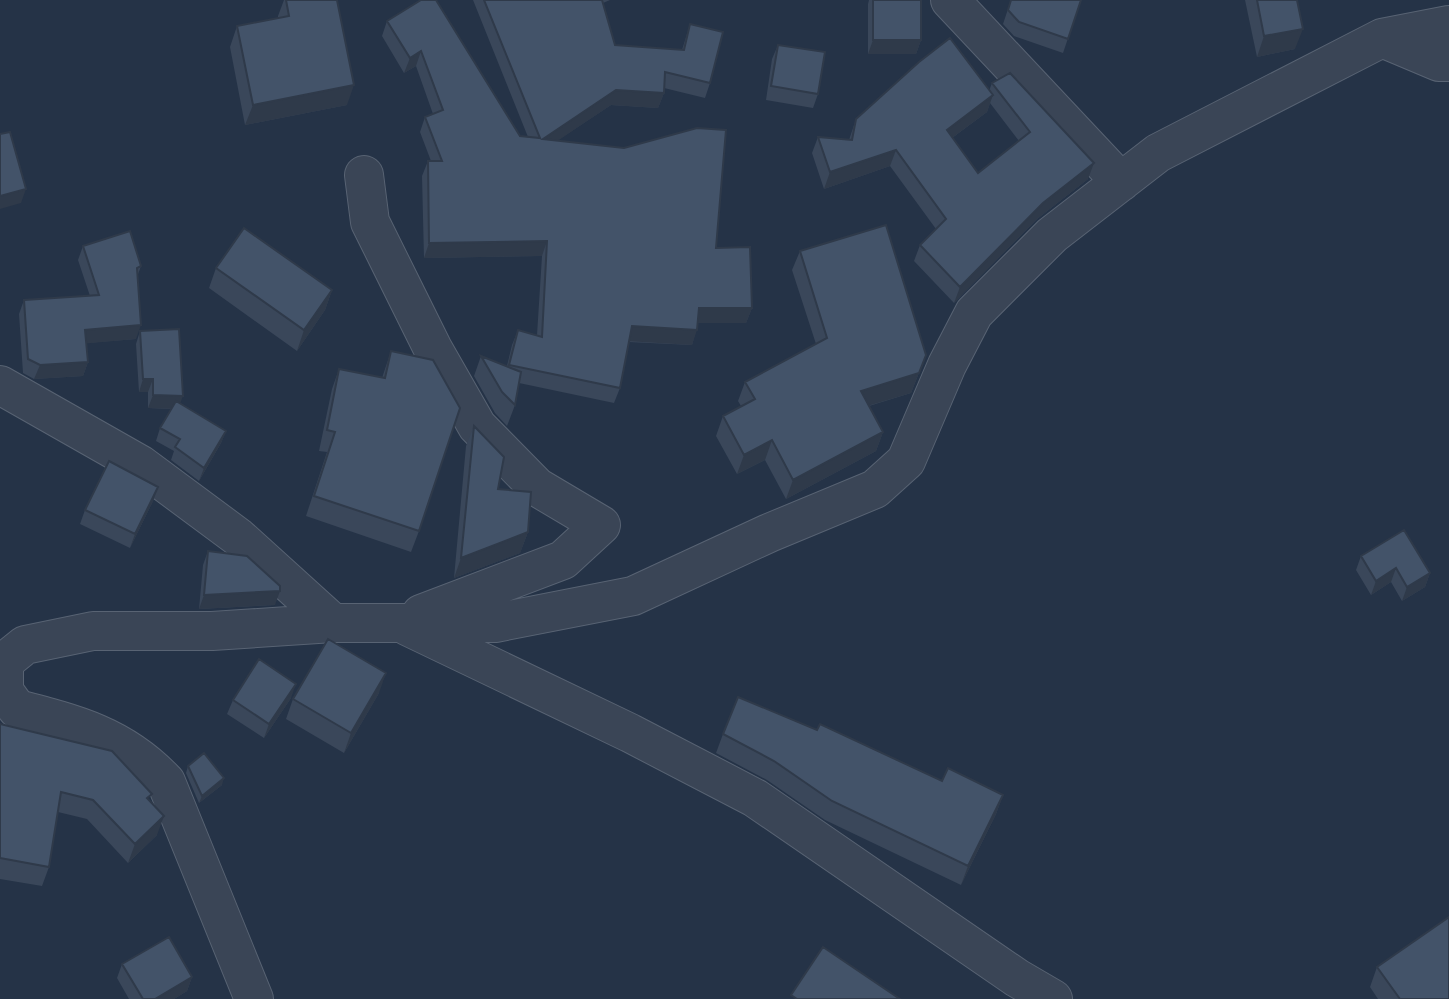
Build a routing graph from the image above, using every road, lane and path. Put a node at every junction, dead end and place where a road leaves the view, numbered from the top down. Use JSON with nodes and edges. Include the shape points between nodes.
{"nodes":[{"id":1,"x":950,"y":0,"type":"edge"},
{"id":2,"x":1449,"y":25,"type":"edge"},
{"id":3,"x":1382,"y":38,"type":"junction"},
{"id":4,"x":1449,"y":62,"type":"edge"},
{"id":5,"x":364,"y":175,"type":"dead end"},
{"id":6,"x":1121,"y":182,"type":"junction"},
{"id":7,"x":0,"y":385,"type":"edge"},
{"id":8,"x":333,"y":622,"type":"junction"},
{"id":9,"x":398,"y":622,"type":"junction"},
{"id":10,"x":254,"y":999,"type":"edge"},
{"id":11,"x":1053,"y":999,"type":"edge"}],
"edges":[{"from":1,"to":6,"type":"street"},
{"from":2,"to":3,"type":"street"},
{"from":3,"to":4,"type":"street"},
{"from":3,"to":6,"type":"street","via":[[1157,153]]},
{"from":5,"to":9,"type":"street","via":[[370,222],[477,426],[537,487],[601,525],[563,560]]},
{"from":6,"to":9,"type":"street","via":[[1052,235],[974,313],[906,461],[875,489],[633,596],[495,622]]},
{"from":7,"to":8,"type":"street","via":[[141,465],[238,537]]},
{"from":8,"to":9,"type":"street"},
{"from":8,"to":10,"type":"street","via":[[212,631],[93,631],[25,645],[4,662],[4,691],[17,709],[89,728],[148,763],[166,782]]},
{"from":9,"to":11,"type":"street","via":[[755,798]]}]}
